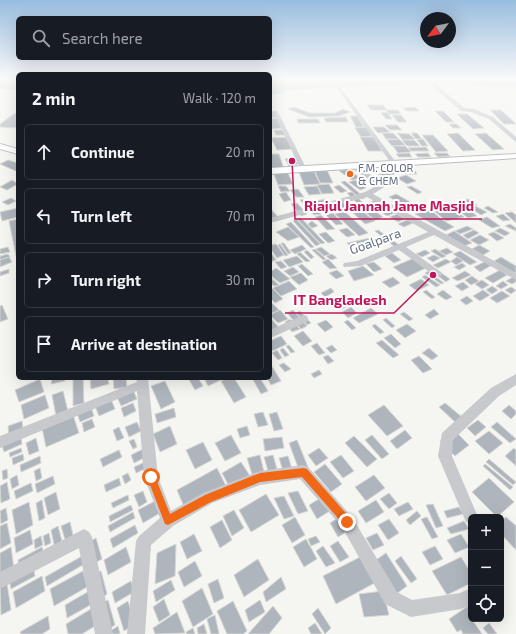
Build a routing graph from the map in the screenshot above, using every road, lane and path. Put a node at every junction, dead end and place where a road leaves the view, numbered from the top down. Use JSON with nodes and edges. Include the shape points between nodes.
{"nodes":[{"id":1,"x":354,"y":110,"type":"edge"},
{"id":2,"x":463,"y":110,"type":"edge"},
{"id":3,"x":276,"y":114,"type":"dead end"},
{"id":4,"x":516,"y":140,"type":"edge"},
{"id":5,"x":0,"y":146,"type":"edge"},
{"id":6,"x":16,"y":151,"type":"edge"},
{"id":7,"x":516,"y":156,"type":"edge"},
{"id":8,"x":393,"y":162,"type":"junction"},
{"id":9,"x":350,"y":165,"type":"junction"},
{"id":10,"x":303,"y":168,"type":"junction"},
{"id":11,"x":272,"y":171,"type":"edge"},
{"id":12,"x":368,"y":194,"type":"junction"},
{"id":13,"x":272,"y":221,"type":"edge"},
{"id":14,"x":434,"y":232,"type":"junction"},
{"id":15,"x":400,"y":246,"type":"junction"},
{"id":16,"x":347,"y":265,"type":"dead end"},
{"id":17,"x":438,"y":274,"type":"dead end"},
{"id":18,"x":516,"y":277,"type":"edge"},
{"id":19,"x":303,"y":319,"type":"dead end"},
{"id":20,"x":272,"y":333,"type":"edge"},
{"id":21,"x":516,"y":379,"type":"edge"},
{"id":22,"x":142,"y":381,"type":"edge"},
{"id":23,"x":0,"y":442,"type":"edge"},
{"id":24,"x":470,"y":514,"type":"edge"},
{"id":25,"x":168,"y":521,"type":"junction"},
{"id":26,"x":0,"y":581,"type":"edge"},
{"id":27,"x":468,"y":598,"type":"edge"},
{"id":28,"x":104,"y":634,"type":"edge"},
{"id":29,"x":136,"y":634,"type":"edge"}],
"edges":[{"from":1,"to":8,"type":"street"},
{"from":2,"to":4,"type":"street","via":[[472,110],[491,118]]},
{"from":3,"to":10,"type":"street"},
{"from":5,"to":6,"type":"main road"},
{"from":7,"to":8,"type":"main road"},
{"from":8,"to":9,"type":"main road"},
{"from":9,"to":10,"type":"main road"},
{"from":9,"to":12,"type":"street","via":[[385,184]]},
{"from":10,"to":11,"type":"main road"},
{"from":12,"to":13,"type":"street"},
{"from":12,"to":14,"type":"street"},
{"from":14,"to":15,"type":"street","name":"Goalpara"},
{"from":14,"to":18,"type":"street"},
{"from":15,"to":16,"type":"street","name":"Goalpara","via":[[358,264]]},
{"from":15,"to":17,"type":"street"},
{"from":19,"to":20,"type":"street"},
{"from":21,"to":24,"type":"street","via":[[495,392],[447,437],[445,456]]},
{"from":22,"to":23,"type":"street"},
{"from":22,"to":25,"type":"street","via":[[151,477]]},
{"from":25,"to":27,"type":"street","via":[[208,498],[260,478],[304,472],[347,522],[391,598],[411,609],[461,601]]},
{"from":25,"to":29,"type":"street","via":[[144,541]]},
{"from":26,"to":28,"type":"street","via":[[84,537]]}]}
